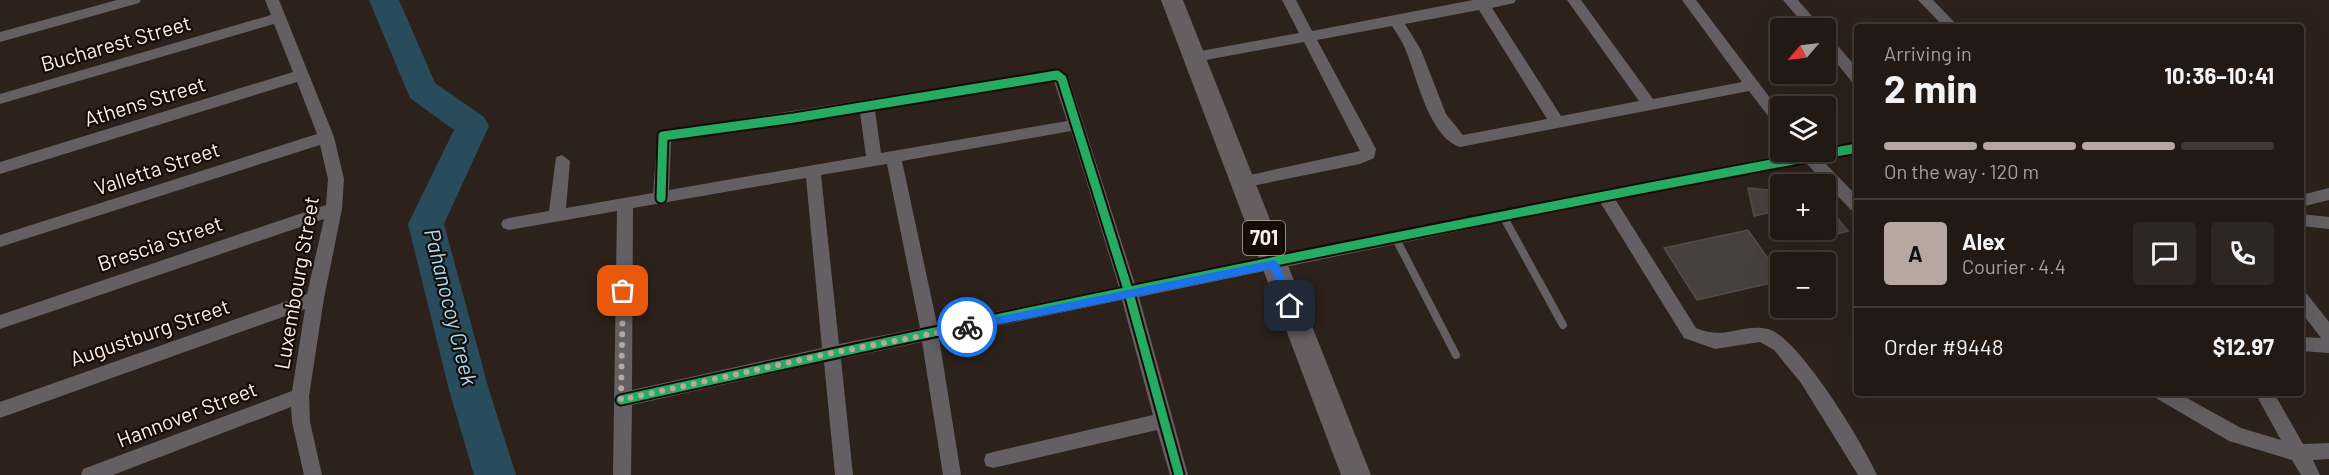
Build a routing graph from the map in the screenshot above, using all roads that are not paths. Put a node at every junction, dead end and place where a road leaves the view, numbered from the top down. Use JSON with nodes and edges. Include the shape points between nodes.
{"nodes":[{"id":1,"x":134,"y":0,"type":"edge"},
{"id":2,"x":272,"y":0,"type":"edge"},
{"id":3,"x":1172,"y":0,"type":"edge"},
{"id":4,"x":1289,"y":0,"type":"edge"},
{"id":5,"x":1509,"y":0,"type":"edge"},
{"id":6,"x":1574,"y":0,"type":"edge"},
{"id":7,"x":1689,"y":0,"type":"edge"},
{"id":8,"x":1790,"y":0,"type":"edge"},
{"id":9,"x":1925,"y":0,"type":"edge"},
{"id":10,"x":1481,"y":2,"type":"edge"},
{"id":11,"x":278,"y":18,"type":"junction"},
{"id":12,"x":1806,"y":18,"type":"edge"},
{"id":13,"x":1396,"y":20,"type":"junction"},
{"id":14,"x":1949,"y":24,"type":"edge"},
{"id":15,"x":1310,"y":36,"type":"junction"},
{"id":16,"x":0,"y":37,"type":"edge"},
{"id":17,"x":1836,"y":53,"type":"edge"},
{"id":18,"x":1195,"y":57,"type":"junction"},
{"id":19,"x":1854,"y":74,"type":"edge"},
{"id":20,"x":302,"y":75,"type":"junction"},
{"id":21,"x":1753,"y":85,"type":"junction"},
{"id":22,"x":0,"y":99,"type":"edge"},
{"id":23,"x":1650,"y":105,"type":"junction"},
{"id":24,"x":867,"y":106,"type":"junction"},
{"id":25,"x":1770,"y":108,"type":"edge"},
{"id":26,"x":1558,"y":124,"type":"junction"},
{"id":27,"x":1075,"y":125,"type":"junction"},
{"id":28,"x":326,"y":137,"type":"junction"},
{"id":29,"x":1854,"y":148,"type":"edge"},
{"id":30,"x":1836,"y":151,"type":"edge"},
{"id":31,"x":893,"y":157,"type":"junction"},
{"id":32,"x":562,"y":161,"type":"dead end"},
{"id":33,"x":874,"y":161,"type":"junction"},
{"id":34,"x":1770,"y":161,"type":"edge"},
{"id":35,"x":1815,"y":162,"type":"edge"},
{"id":36,"x":0,"y":168,"type":"edge"},
{"id":37,"x":813,"y":172,"type":"junction"},
{"id":38,"x":1242,"y":182,"type":"junction"},
{"id":39,"x":2329,"y":194,"type":"edge"},
{"id":40,"x":1604,"y":195,"type":"junction"},
{"id":41,"x":661,"y":198,"type":"junction"},
{"id":42,"x":2304,"y":200,"type":"edge"},
{"id":43,"x":1854,"y":203,"type":"edge"},
{"id":44,"x":625,"y":204,"type":"junction"},
{"id":45,"x":334,"y":209,"type":"junction"},
{"id":46,"x":557,"y":215,"type":"junction"},
{"id":47,"x":1503,"y":216,"type":"junction"},
{"id":48,"x":2304,"y":220,"type":"edge"},
{"id":49,"x":2329,"y":223,"type":"edge"},
{"id":50,"x":509,"y":224,"type":"dead end"},
{"id":51,"x":1396,"y":239,"type":"junction"},
{"id":52,"x":0,"y":241,"type":"edge"},
{"id":53,"x":1274,"y":264,"type":"junction"},
{"id":54,"x":1129,"y":293,"type":"junction"},
{"id":55,"x":315,"y":298,"type":"junction"},
{"id":56,"x":2304,"y":303,"type":"edge"},
{"id":57,"x":0,"y":322,"type":"edge"},
{"id":58,"x":1563,"y":325,"type":"dead end"},
{"id":59,"x":930,"y":335,"type":"junction"},
{"id":60,"x":2329,"y":335,"type":"edge"},
{"id":61,"x":2304,"y":344,"type":"edge"},
{"id":62,"x":2329,"y":346,"type":"edge"},
{"id":63,"x":832,"y":353,"type":"junction"},
{"id":64,"x":1456,"y":355,"type":"dead end"},
{"id":65,"x":300,"y":396,"type":"junction"},
{"id":66,"x":2167,"y":396,"type":"edge"},
{"id":67,"x":2266,"y":396,"type":"edge"},
{"id":68,"x":621,"y":400,"type":"junction"},
{"id":69,"x":0,"y":410,"type":"edge"},
{"id":70,"x":1163,"y":421,"type":"junction"},
{"id":71,"x":2329,"y":451,"type":"edge"},
{"id":72,"x":2297,"y":453,"type":"junction"},
{"id":73,"x":993,"y":460,"type":"dead end"},
{"id":74,"x":90,"y":475,"type":"edge"},
{"id":75,"x":313,"y":475,"type":"edge"},
{"id":76,"x":622,"y":475,"type":"edge"},
{"id":77,"x":844,"y":475,"type":"edge"},
{"id":78,"x":952,"y":475,"type":"edge"},
{"id":79,"x":1179,"y":475,"type":"edge"},
{"id":80,"x":1356,"y":475,"type":"edge"},
{"id":81,"x":1868,"y":475,"type":"edge"},
{"id":82,"x":2311,"y":475,"type":"edge"}],
"edges":[{"from":1,"to":16,"type":"street"},
{"from":2,"to":11,"type":"street","name":"Luxembourg Street"},
{"from":3,"to":18,"type":"main road","number":"701"},
{"from":4,"to":15,"type":"street"},
{"from":5,"to":10,"type":"street"},
{"from":6,"to":23,"type":"street"},
{"from":7,"to":21,"type":"street"},
{"from":8,"to":12,"type":"street"},
{"from":9,"to":14,"type":"street"},
{"from":10,"to":13,"type":"street"},
{"from":10,"to":26,"type":"street"},
{"from":11,"to":20,"type":"street","name":"Luxembourg Street"},
{"from":11,"to":22,"type":"street","name":"Bucharest Street"},
{"from":13,"to":15,"type":"street"},
{"from":13,"to":26,"type":"street","via":[[1453,137],[1466,140]]},
{"from":15,"to":18,"type":"street"},
{"from":15,"to":38,"type":"street","via":[[1368,154]]},
{"from":17,"to":19,"type":"street"},
{"from":18,"to":38,"type":"main road","number":"701"},
{"from":20,"to":28,"type":"street","name":"Luxembourg Street"},
{"from":20,"to":36,"type":"street","name":"Athens Street"},
{"from":21,"to":23,"type":"street"},
{"from":21,"to":25,"type":"street"},
{"from":23,"to":26,"type":"street"},
{"from":24,"to":27,"type":"street","via":[[1057,75],[1062,79]]},
{"from":24,"to":33,"type":"street"},
{"from":24,"to":41,"type":"street","via":[[663,136]]},
{"from":27,"to":31,"type":"street"},
{"from":27,"to":54,"type":"street"},
{"from":28,"to":45,"type":"street","name":"Luxembourg Street","via":[[336,179]]},
{"from":28,"to":52,"type":"street","name":"Valletta Street"},
{"from":29,"to":30,"type":"street"},
{"from":31,"to":33,"type":"street"},
{"from":31,"to":59,"type":"street"},
{"from":32,"to":46,"type":"street"},
{"from":33,"to":37,"type":"street"},
{"from":34,"to":40,"type":"street"},
{"from":35,"to":43,"type":"street"},
{"from":37,"to":41,"type":"street"},
{"from":37,"to":63,"type":"street"},
{"from":38,"to":53,"type":"main road","number":"701"},
{"from":39,"to":42,"type":"street"},
{"from":40,"to":47,"type":"street"},
{"from":40,"to":81,"type":"street","via":[[1690,333],[1711,343],[1760,336],[1780,344]]},
{"from":41,"to":44,"type":"street"},
{"from":44,"to":46,"type":"street"},
{"from":44,"to":68,"type":"street"},
{"from":45,"to":55,"type":"street","name":"Luxembourg Street"},
{"from":45,"to":57,"type":"street","name":"Brescia Street"},
{"from":46,"to":50,"type":"street"},
{"from":47,"to":51,"type":"street"},
{"from":47,"to":58,"type":"lane"},
{"from":48,"to":49,"type":"street"},
{"from":51,"to":53,"type":"street"},
{"from":51,"to":64,"type":"lane"},
{"from":53,"to":54,"type":"street"},
{"from":53,"to":80,"type":"main road","number":"701"},
{"from":54,"to":59,"type":"street"},
{"from":54,"to":70,"type":"street"},
{"from":55,"to":65,"type":"street","name":"Luxembourg Street"},
{"from":55,"to":69,"type":"street","name":"Augustburg Street"},
{"from":56,"to":60,"type":"street"},
{"from":59,"to":63,"type":"street"},
{"from":59,"to":78,"type":"street"},
{"from":61,"to":62,"type":"street"},
{"from":63,"to":68,"type":"street"},
{"from":63,"to":77,"type":"street"},
{"from":65,"to":74,"type":"street","name":"Hannover Street"},
{"from":65,"to":75,"type":"street","name":"Luxembourg Street","via":[[301,422]]},
{"from":66,"to":72,"type":"street","via":[[2236,435]]},
{"from":67,"to":72,"type":"street"},
{"from":68,"to":76,"type":"street"},
{"from":70,"to":73,"type":"street"},
{"from":70,"to":79,"type":"street"},
{"from":71,"to":72,"type":"street"},
{"from":72,"to":82,"type":"street"}]}
